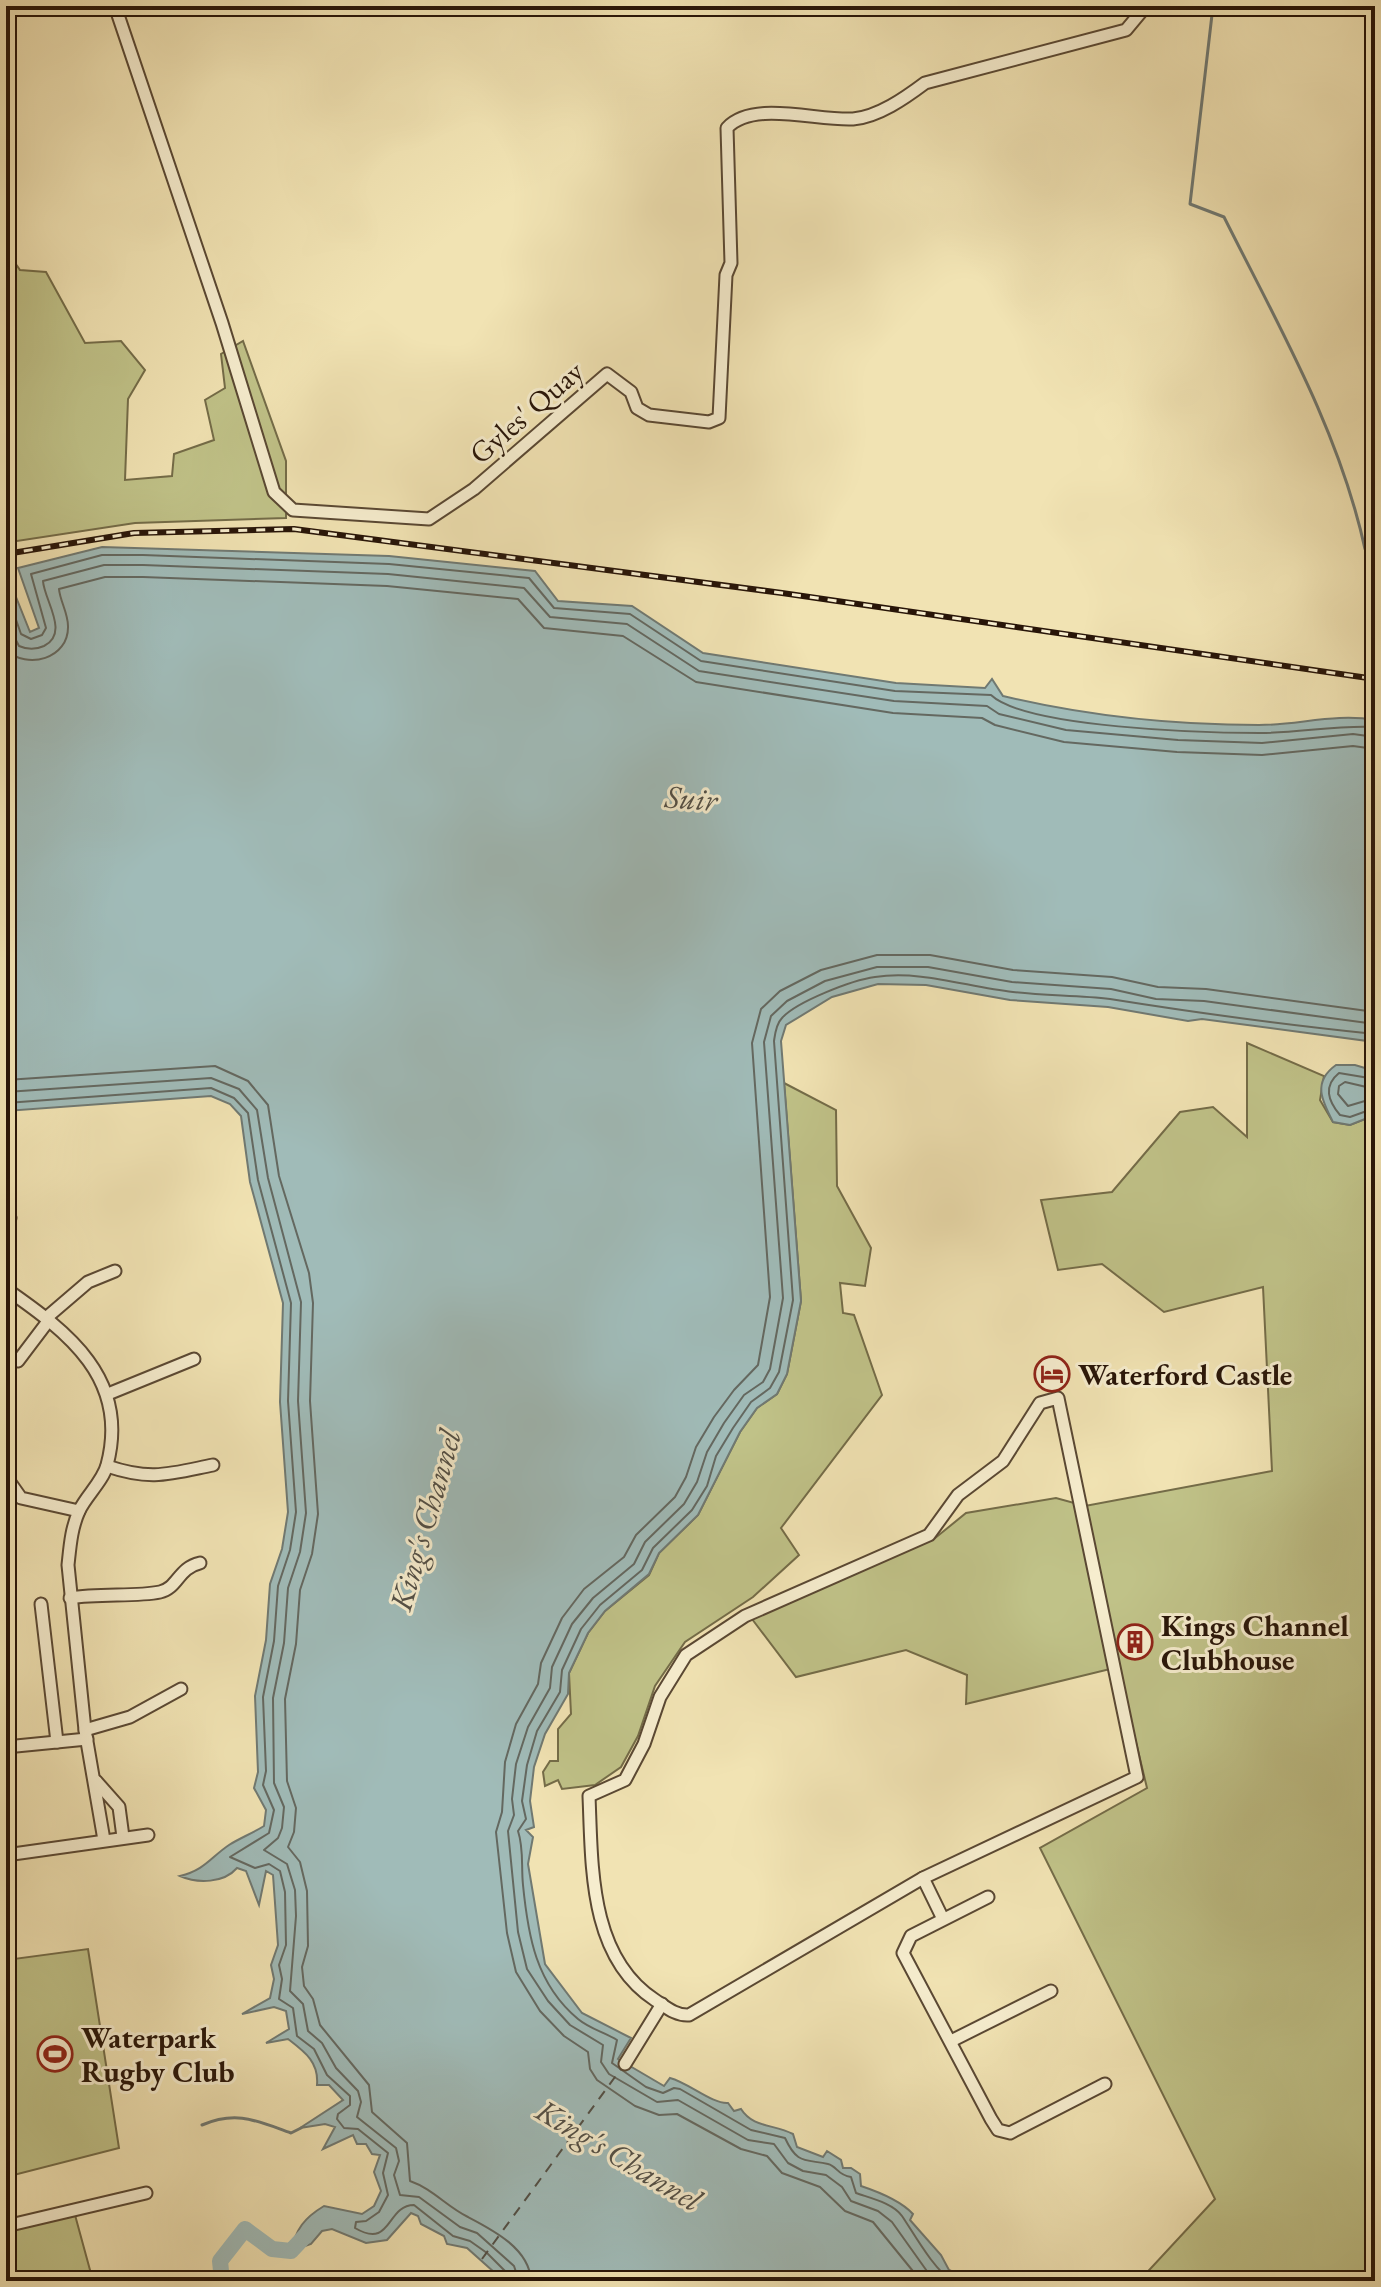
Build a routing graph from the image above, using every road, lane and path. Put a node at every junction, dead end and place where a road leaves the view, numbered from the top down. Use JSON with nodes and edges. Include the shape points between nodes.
{"nodes":[{"id":1,"x":115,"y":6,"type":"edge"},
{"id":2,"x":1146,"y":6,"type":"edge"},
{"id":3,"x":115,"y":1271,"type":"dead end"},
{"id":4,"x":6,"y":1289,"type":"edge"},
{"id":5,"x":47,"y":1319,"type":"junction"},
{"id":6,"x":194,"y":1359,"type":"dead end"},
{"id":7,"x":18,"y":1361,"type":"dead end"},
{"id":8,"x":108,"y":1394,"type":"junction"},
{"id":9,"x":213,"y":1465,"type":"dead end"},
{"id":10,"x":107,"y":1466,"type":"junction"},
{"id":11,"x":9,"y":1481,"type":"dead end"},
{"id":12,"x":79,"y":1511,"type":"junction"},
{"id":13,"x":200,"y":1563,"type":"dead end"},
{"id":14,"x":70,"y":1598,"type":"junction"},
{"id":15,"x":41,"y":1604,"type":"dead end"},
{"id":16,"x":181,"y":1689,"type":"dead end"},
{"id":17,"x":86,"y":1734,"type":"junction"},
{"id":18,"x":57,"y":1742,"type":"junction"},
{"id":19,"x":6,"y":1747,"type":"edge"},
{"id":20,"x":95,"y":1780,"type":"junction"},
{"id":21,"x":148,"y":1835,"type":"dead end"},
{"id":22,"x":123,"y":1837,"type":"junction"},
{"id":23,"x":104,"y":1840,"type":"junction"},
{"id":24,"x":6,"y":1855,"type":"edge"},
{"id":25,"x":923,"y":1878,"type":"junction"},
{"id":26,"x":988,"y":1897,"type":"dead end"},
{"id":27,"x":943,"y":1919,"type":"junction"},
{"id":28,"x":1051,"y":1991,"type":"dead end"},
{"id":29,"x":662,"y":2004,"type":"junction"},
{"id":30,"x":951,"y":2041,"type":"junction"},
{"id":31,"x":625,"y":2064,"type":"dead end"},
{"id":32,"x":1105,"y":2084,"type":"dead end"},
{"id":33,"x":146,"y":2193,"type":"dead end"},
{"id":34,"x":6,"y":2226,"type":"edge"}],
"edges":[{"from":1,"to":2,"type":"street","name":"Gyles' Quay","via":[[274,492],[293,510],[429,519],[474,489],[607,374],[649,415],[709,422],[719,418],[726,275],[731,263],[727,128],[737,117],[855,119],[899,102],[925,83],[1126,30]]},
{"from":3,"to":5,"type":"street","via":[[88,1282]]},
{"from":4,"to":5,"type":"street"},
{"from":5,"to":7,"type":"street"},
{"from":5,"to":8,"type":"street","via":[[81,1349]]},
{"from":6,"to":8,"type":"street"},
{"from":8,"to":10,"type":"street"},
{"from":9,"to":10,"type":"street","via":[[156,1476]]},
{"from":10,"to":12,"type":"street"},
{"from":11,"to":12,"type":"street","via":[[21,1498]]},
{"from":12,"to":14,"type":"street","via":[[71,1539]]},
{"from":13,"to":14,"type":"street","via":[[185,1567],[160,1592]]},
{"from":14,"to":17,"type":"street"},
{"from":15,"to":18,"type":"street"},
{"from":16,"to":17,"type":"street"},
{"from":17,"to":18,"type":"street"},
{"from":17,"to":20,"type":"street"},
{"from":18,"to":19,"type":"street"},
{"from":20,"to":22,"type":"street","via":[[119,1807]]},
{"from":20,"to":23,"type":"street"},
{"from":21,"to":22,"type":"street"},
{"from":22,"to":23,"type":"street"},
{"from":23,"to":24,"type":"street"},
{"from":25,"to":27,"type":"street"},
{"from":25,"to":29,"type":"street","via":[[693,2013],[678,2014]]},
{"from":25,"to":29,"type":"street","via":[[1137,1777],[1058,1398],[1040,1403],[1003,1461],[958,1495],[929,1535],[745,1616],[686,1655],[660,1697],[625,1780],[589,1796],[599,1923],[629,1980]]},
{"from":26,"to":27,"type":"street"},
{"from":27,"to":30,"type":"street","via":[[911,1936],[903,1953]]},
{"from":28,"to":30,"type":"street"},
{"from":29,"to":31,"type":"street"},
{"from":30,"to":32,"type":"street","via":[[998,2130],[1020,2129]]},
{"from":33,"to":34,"type":"street"}]}
